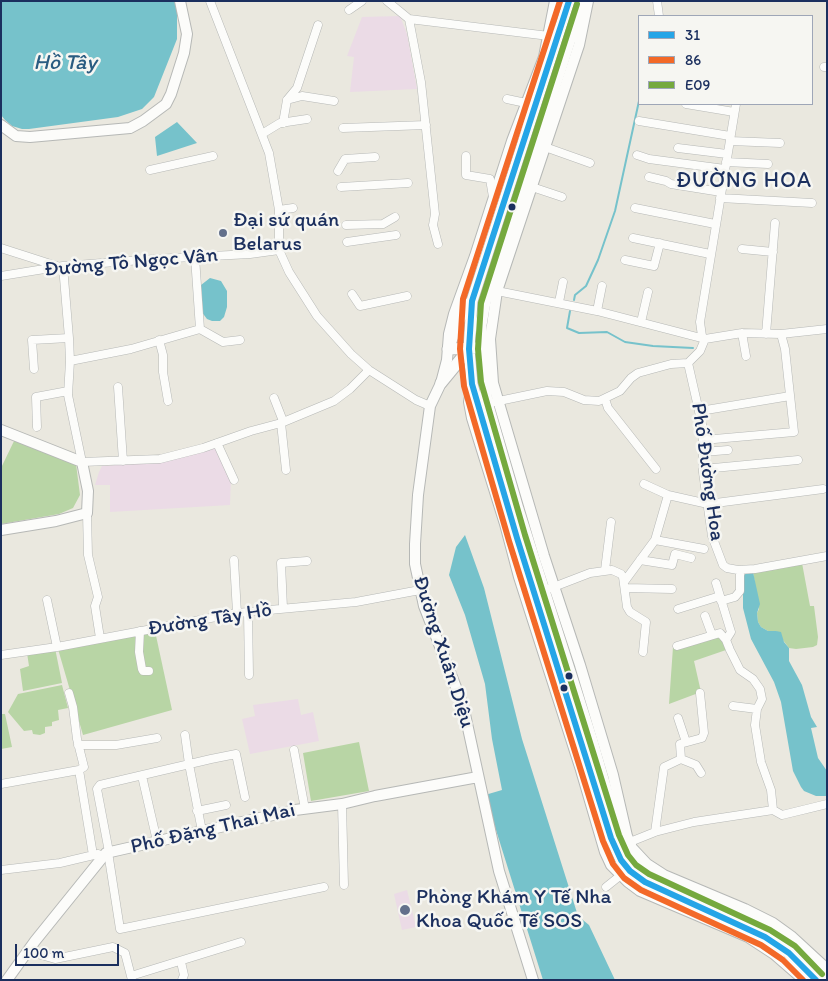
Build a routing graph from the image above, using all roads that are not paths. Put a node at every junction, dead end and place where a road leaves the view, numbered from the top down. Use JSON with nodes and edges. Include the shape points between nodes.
{"nodes":[{"id":1,"x":180,"y":1,"type":"edge"},
{"id":2,"x":210,"y":1,"type":"edge"},
{"id":3,"x":362,"y":1,"type":"edge"},
{"id":4,"x":387,"y":1,"type":"edge"},
{"id":5,"x":555,"y":1,"type":"edge"},
{"id":6,"x":581,"y":1,"type":"edge"},
{"id":7,"x":588,"y":1,"type":"edge"},
{"id":8,"x":657,"y":1,"type":"edge"},
{"id":9,"x":566,"y":5,"type":"edge"},
{"id":10,"x":349,"y":10,"type":"dead end"},
{"id":11,"x":659,"y":15,"type":"edge"},
{"id":12,"x":409,"y":19,"type":"junction"},
{"id":13,"x":318,"y":26,"type":"dead end"},
{"id":14,"x":549,"y":36,"type":"junction"},
{"id":15,"x":507,"y":99,"type":"dead end"},
{"id":16,"x":288,"y":100,"type":"junction"},
{"id":17,"x":334,"y":101,"type":"dead end"},
{"id":18,"x":526,"y":103,"type":"junction"},
{"id":19,"x":692,"y":105,"type":"edge"},
{"id":20,"x":736,"y":105,"type":"edge"},
{"id":21,"x":734,"y":112,"type":"junction"},
{"id":22,"x":530,"y":118,"type":"junction"},
{"id":23,"x":307,"y":119,"type":"dead end"},
{"id":24,"x":639,"y":121,"type":"dead end"},
{"id":25,"x":543,"y":122,"type":"junction"},
{"id":26,"x":283,"y":123,"type":"junction"},
{"id":27,"x":1,"y":125,"type":"edge"},
{"id":28,"x":426,"y":125,"type":"junction"},
{"id":29,"x":343,"y":128,"type":"dead end"},
{"id":30,"x":262,"y":134,"type":"junction"},
{"id":31,"x":730,"y":138,"type":"junction"},
{"id":32,"x":780,"y":143,"type":"dead end"},
{"id":33,"x":546,"y":147,"type":"junction"},
{"id":34,"x":678,"y":148,"type":"dead end"},
{"id":35,"x":637,"y":155,"type":"dead end"},
{"id":36,"x":213,"y":156,"type":"dead end"},
{"id":37,"x":466,"y":156,"type":"dead end"},
{"id":38,"x":375,"y":157,"type":"dead end"},
{"id":39,"x":726,"y":162,"type":"junction"},
{"id":40,"x":590,"y":163,"type":"dead end"},
{"id":41,"x":768,"y":164,"type":"dead end"},
{"id":42,"x":150,"y":170,"type":"dead end"},
{"id":43,"x":338,"y":171,"type":"dead end"},
{"id":44,"x":649,"y":177,"type":"dead end"},
{"id":45,"x":408,"y":183,"type":"dead end"},
{"id":46,"x":342,"y":187,"type":"dead end"},
{"id":47,"x":532,"y":187,"type":"junction"},
{"id":48,"x":720,"y":195,"type":"junction"},
{"id":49,"x":562,"y":197,"type":"dead end"},
{"id":50,"x":494,"y":199,"type":"junction"},
{"id":51,"x":812,"y":203,"type":"dead end"},
{"id":52,"x":293,"y":208,"type":"dead end"},
{"id":53,"x":635,"y":208,"type":"dead end"},
{"id":54,"x":279,"y":210,"type":"junction"},
{"id":55,"x":395,"y":217,"type":"dead end"},
{"id":56,"x":775,"y":223,"type":"dead end"},
{"id":57,"x":716,"y":224,"type":"junction"},
{"id":58,"x":346,"y":225,"type":"dead end"},
{"id":59,"x":396,"y":235,"type":"dead end"},
{"id":60,"x":633,"y":238,"type":"dead end"},
{"id":61,"x":347,"y":242,"type":"dead end"},
{"id":62,"x":660,"y":243,"type":"junction"},
{"id":63,"x":438,"y":244,"type":"dead end"},
{"id":64,"x":1,"y":248,"type":"edge"},
{"id":65,"x":742,"y":249,"type":"dead end"},
{"id":66,"x":279,"y":250,"type":"junction"},
{"id":67,"x":773,"y":252,"type":"junction"},
{"id":68,"x":710,"y":254,"type":"junction"},
{"id":69,"x":195,"y":257,"type":"junction"},
{"id":70,"x":625,"y":260,"type":"dead end"},
{"id":71,"x":61,"y":266,"type":"junction"},
{"id":72,"x":1,"y":276,"type":"edge"},
{"id":73,"x":563,"y":282,"type":"dead end"},
{"id":74,"x":602,"y":286,"type":"dead end"},
{"id":75,"x":497,"y":291,"type":"junction"},
{"id":76,"x":648,"y":292,"type":"dead end"},
{"id":77,"x":352,"y":294,"type":"dead end"},
{"id":78,"x":407,"y":296,"type":"dead end"},
{"id":79,"x":472,"y":301,"type":"junction"},
{"id":80,"x":559,"y":302,"type":"junction"},
{"id":81,"x":597,"y":311,"type":"junction"},
{"id":82,"x":641,"y":322,"type":"junction"},
{"id":83,"x":200,"y":329,"type":"junction"},
{"id":84,"x":827,"y":329,"type":"edge"},
{"id":85,"x":742,"y":333,"type":"junction"},
{"id":86,"x":766,"y":334,"type":"junction"},
{"id":87,"x":782,"y":334,"type":"junction"},
{"id":88,"x":69,"y":338,"type":"junction"},
{"id":89,"x":704,"y":339,"type":"junction"},
{"id":90,"x":159,"y":340,"type":"junction"},
{"id":91,"x":240,"y":340,"type":"dead end"},
{"id":92,"x":482,"y":348,"type":"junction"},
{"id":93,"x":448,"y":349,"type":"junction"},
{"id":94,"x":469,"y":349,"type":"junction"},
{"id":95,"x":746,"y":356,"type":"dead end"},
{"id":96,"x":70,"y":361,"type":"junction"},
{"id":97,"x":688,"y":363,"type":"junction"},
{"id":98,"x":34,"y":369,"type":"dead end"},
{"id":99,"x":369,"y":370,"type":"junction"},
{"id":100,"x":441,"y":383,"type":"junction"},
{"id":101,"x":472,"y":384,"type":"junction"},
{"id":102,"x":118,"y":387,"type":"dead end"},
{"id":103,"x":68,"y":390,"type":"junction"},
{"id":104,"x":790,"y":396,"type":"junction"},
{"id":105,"x":274,"y":398,"type":"dead end"},
{"id":106,"x":605,"y":399,"type":"junction"},
{"id":107,"x":168,"y":401,"type":"dead end"},
{"id":108,"x":492,"y":402,"type":"junction"},
{"id":109,"x":430,"y":406,"type":"junction"},
{"id":110,"x":700,"y":411,"type":"junction"},
{"id":111,"x":282,"y":422,"type":"junction"},
{"id":112,"x":37,"y":427,"type":"dead end"},
{"id":113,"x":1,"y":430,"type":"edge"},
{"id":114,"x":703,"y":440,"type":"junction"},
{"id":115,"x":217,"y":443,"type":"junction"},
{"id":116,"x":728,"y":450,"type":"dead end"},
{"id":117,"x":703,"y":452,"type":"junction"},
{"id":118,"x":798,"y":460,"type":"dead end"},
{"id":119,"x":123,"y":461,"type":"junction"},
{"id":120,"x":82,"y":462,"type":"junction"},
{"id":121,"x":656,"y":469,"type":"dead end"},
{"id":122,"x":703,"y":469,"type":"junction"},
{"id":123,"x":286,"y":470,"type":"dead end"},
{"id":124,"x":234,"y":480,"type":"dead end"},
{"id":125,"x":644,"y":484,"type":"dead end"},
{"id":126,"x":823,"y":489,"type":"dead end"},
{"id":127,"x":668,"y":495,"type":"junction"},
{"id":128,"x":708,"y":504,"type":"junction"},
{"id":129,"x":87,"y":513,"type":"junction"},
{"id":130,"x":612,"y":522,"type":"dead end"},
{"id":131,"x":1,"y":530,"type":"edge"},
{"id":132,"x":521,"y":536,"type":"junction"},
{"id":133,"x":655,"y":540,"type":"junction"},
{"id":134,"x":704,"y":549,"type":"dead end"},
{"id":135,"x":827,"y":556,"type":"edge"},
{"id":136,"x":691,"y":558,"type":"dead end"},
{"id":137,"x":234,"y":560,"type":"dead end"},
{"id":138,"x":640,"y":560,"type":"junction"},
{"id":139,"x":307,"y":561,"type":"dead end"},
{"id":140,"x":605,"y":570,"type":"junction"},
{"id":141,"x":740,"y":570,"type":"junction"},
{"id":142,"x":716,"y":583,"type":"dead end"},
{"id":143,"x":624,"y":585,"type":"junction"},
{"id":144,"x":549,"y":589,"type":"junction"},
{"id":145,"x":672,"y":589,"type":"dead end"},
{"id":146,"x":420,"y":590,"type":"junction"},
{"id":147,"x":721,"y":598,"type":"junction"},
{"id":148,"x":47,"y":600,"type":"dead end"},
{"id":149,"x":284,"y":608,"type":"junction"},
{"id":150,"x":678,"y":609,"type":"dead end"},
{"id":151,"x":248,"y":612,"type":"junction"},
{"id":152,"x":237,"y":613,"type":"junction"},
{"id":153,"x":705,"y":616,"type":"dead end"},
{"id":154,"x":140,"y":631,"type":"junction"},
{"id":155,"x":712,"y":635,"type":"junction"},
{"id":156,"x":100,"y":638,"type":"junction"},
{"id":157,"x":726,"y":640,"type":"junction"},
{"id":158,"x":677,"y":646,"type":"dead end"},
{"id":159,"x":57,"y":647,"type":"junction"},
{"id":160,"x":643,"y":652,"type":"dead end"},
{"id":161,"x":1,"y":655,"type":"edge"},
{"id":162,"x":149,"y":671,"type":"dead end"},
{"id":163,"x":249,"y":675,"type":"dead end"},
{"id":164,"x":69,"y":693,"type":"dead end"},
{"id":165,"x":700,"y":693,"type":"dead end"},
{"id":166,"x":732,"y":706,"type":"dead end"},
{"id":167,"x":757,"y":709,"type":"junction"},
{"id":168,"x":678,"y":718,"type":"dead end"},
{"id":169,"x":185,"y":735,"type":"dead end"},
{"id":170,"x":157,"y":738,"type":"dead end"},
{"id":171,"x":686,"y":742,"type":"junction"},
{"id":172,"x":78,"y":745,"type":"junction"},
{"id":173,"x":294,"y":750,"type":"dead end"},
{"id":174,"x":681,"y":759,"type":"junction"},
{"id":175,"x":189,"y":764,"type":"junction"},
{"id":176,"x":79,"y":770,"type":"junction"},
{"id":177,"x":702,"y":773,"type":"dead end"},
{"id":178,"x":142,"y":776,"type":"junction"},
{"id":179,"x":478,"y":777,"type":"junction"},
{"id":180,"x":1,"y":784,"type":"edge"},
{"id":181,"x":245,"y":796,"type":"dead end"},
{"id":182,"x":342,"y":804,"type":"junction"},
{"id":183,"x":827,"y":804,"type":"edge"},
{"id":184,"x":226,"y":805,"type":"dead end"},
{"id":185,"x":305,"y":809,"type":"junction"},
{"id":186,"x":773,"y":810,"type":"junction"},
{"id":187,"x":198,"y":811,"type":"junction"},
{"id":188,"x":202,"y":831,"type":"junction"},
{"id":189,"x":655,"y":832,"type":"junction"},
{"id":190,"x":157,"y":841,"type":"junction"},
{"id":191,"x":626,"y":844,"type":"junction"},
{"id":192,"x":108,"y":852,"type":"junction"},
{"id":193,"x":93,"y":855,"type":"junction"},
{"id":194,"x":1,"y":870,"type":"edge"},
{"id":195,"x":621,"y":875,"type":"junction"},
{"id":196,"x":344,"y":885,"type":"dead end"},
{"id":197,"x":324,"y":887,"type":"dead end"},
{"id":198,"x":606,"y":888,"type":"dead end"},
{"id":199,"x":771,"y":926,"type":"junction"},
{"id":200,"x":241,"y":942,"type":"dead end"},
{"id":201,"x":30,"y":948,"type":"junction"},
{"id":202,"x":181,"y":962,"type":"junction"},
{"id":203,"x":827,"y":969,"type":"edge"},
{"id":204,"x":131,"y":978,"type":"edge"},
{"id":205,"x":827,"y":979,"type":"edge"},
{"id":206,"x":7,"y":980,"type":"edge"},
{"id":207,"x":182,"y":980,"type":"edge"},
{"id":208,"x":533,"y":980,"type":"edge"},
{"id":209,"x":804,"y":980,"type":"edge"},
{"id":210,"x":816,"y":980,"type":"edge"}],
"edges":[{"from":1,"to":27,"type":"street","via":[[187,34],[184,53],[166,104],[143,121],[130,128],[30,138],[16,136]]},
{"from":2,"to":30,"type":"street"},
{"from":3,"to":10,"type":"street"},
{"from":4,"to":12,"type":"street"},
{"from":5,"to":14,"type":"street","name":"Đường Xuân Diệu"},
{"from":6,"to":25,"type":"main road"},
{"from":7,"to":33,"type":"street","via":[[579,45]]},
{"from":8,"to":11,"type":"street"},
{"from":9,"to":22,"type":"main road"},
{"from":12,"to":14,"type":"street"},
{"from":12,"to":28,"type":"street"},
{"from":13,"to":16,"type":"street","via":[[297,88]]},
{"from":14,"to":18,"type":"street","name":"Đường Xuân Diệu"},
{"from":15,"to":18,"type":"street"},
{"from":16,"to":17,"type":"street","via":[[302,96]]},
{"from":16,"to":26,"type":"street"},
{"from":18,"to":50,"type":"street","name":"Đường Xuân Diệu"},
{"from":19,"to":21,"type":"street"},
{"from":20,"to":21,"type":"street"},
{"from":21,"to":31,"type":"street"},
{"from":22,"to":25,"type":"main road"},
{"from":22,"to":79,"type":"main road"},
{"from":23,"to":26,"type":"street"},
{"from":24,"to":31,"type":"street"},
{"from":25,"to":92,"type":"main road","via":[[485,302]]},
{"from":26,"to":30,"type":"street"},
{"from":28,"to":29,"type":"street"},
{"from":28,"to":63,"type":"street","via":[[434,230]]},
{"from":30,"to":54,"type":"street","via":[[271,162]]},
{"from":31,"to":32,"type":"street"},
{"from":31,"to":39,"type":"street"},
{"from":33,"to":40,"type":"street"},
{"from":33,"to":47,"type":"street"},
{"from":34,"to":39,"type":"street"},
{"from":35,"to":39,"type":"street","via":[[649,159]]},
{"from":36,"to":42,"type":"street"},
{"from":37,"to":50,"type":"street","via":[[466,175],[490,179]]},
{"from":38,"to":43,"type":"street","via":[[345,159]]},
{"from":39,"to":41,"type":"street"},
{"from":39,"to":48,"type":"street"},
{"from":44,"to":48,"type":"street"},
{"from":45,"to":46,"type":"street"},
{"from":47,"to":49,"type":"street"},
{"from":47,"to":75,"type":"street"},
{"from":48,"to":51,"type":"street"},
{"from":48,"to":57,"type":"street"},
{"from":50,"to":93,"type":"street","name":"Đường Xuân Diệu","via":[[459,290]]},
{"from":52,"to":54,"type":"street"},
{"from":53,"to":57,"type":"street"},
{"from":54,"to":66,"type":"street"},
{"from":55,"to":58,"type":"street","via":[[383,224]]},
{"from":56,"to":67,"type":"street"},
{"from":57,"to":68,"type":"street"},
{"from":59,"to":61,"type":"street"},
{"from":60,"to":62,"type":"street"},
{"from":62,"to":68,"type":"street"},
{"from":62,"to":70,"type":"street","via":[[654,266]]},
{"from":64,"to":71,"type":"street"},
{"from":65,"to":67,"type":"street"},
{"from":66,"to":69,"type":"street","name":"Đường Tô Ngọc Vân"},
{"from":66,"to":99,"type":"street","via":[[289,272],[318,316]]},
{"from":67,"to":86,"type":"street"},
{"from":68,"to":89,"type":"street","via":[[700,322]]},
{"from":69,"to":71,"type":"street","name":"Đường Tô Ngọc Vân"},
{"from":69,"to":83,"type":"street"},
{"from":71,"to":72,"type":"street","name":"Đường Tô Ngọc Vân"},
{"from":71,"to":88,"type":"street"},
{"from":73,"to":80,"type":"street"},
{"from":74,"to":81,"type":"street"},
{"from":75,"to":80,"type":"street"},
{"from":75,"to":108,"type":"street","via":[[490,339]]},
{"from":76,"to":82,"type":"street"},
{"from":77,"to":78,"type":"street","via":[[360,306]]},
{"from":79,"to":93,"type":"main road","via":[[463,310]]},
{"from":79,"to":94,"type":"main road"},
{"from":80,"to":81,"type":"street"},
{"from":81,"to":82,"type":"street"},
{"from":82,"to":89,"type":"street"},
{"from":83,"to":90,"type":"street"},
{"from":83,"to":91,"type":"street","via":[[223,342]]},
{"from":84,"to":87,"type":"street"},
{"from":85,"to":86,"type":"street"},
{"from":85,"to":89,"type":"street"},
{"from":85,"to":95,"type":"street"},
{"from":86,"to":87,"type":"street"},
{"from":87,"to":104,"type":"street"},
{"from":88,"to":96,"type":"street"},
{"from":88,"to":98,"type":"street","via":[[32,340]]},
{"from":89,"to":97,"type":"street","via":[[702,349]]},
{"from":90,"to":96,"type":"street"},
{"from":90,"to":107,"type":"street"},
{"from":92,"to":94,"type":"main road"},
{"from":92,"to":108,"type":"main road"},
{"from":93,"to":94,"type":"main road"},
{"from":93,"to":100,"type":"street","name":"Đường Xuân Diệu"},
{"from":94,"to":100,"type":"main road"},
{"from":94,"to":101,"type":"main road"},
{"from":96,"to":103,"type":"street"},
{"from":97,"to":106,"type":"street","via":[[638,372],[620,391]]},
{"from":97,"to":110,"type":"street","name":"Phố Đường Hoa"},
{"from":99,"to":109,"type":"street"},
{"from":99,"to":111,"type":"street","via":[[334,401]]},
{"from":100,"to":101,"type":"main road","via":[[455,376]]},
{"from":100,"to":109,"type":"street","name":"Đường Xuân Diệu"},
{"from":101,"to":132,"type":"main road"},
{"from":101,"to":195,"type":"street","via":[[469,402],[472,418],[519,577],[582,770],[604,852]]},
{"from":102,"to":119,"type":"street"},
{"from":103,"to":112,"type":"street","via":[[36,397]]},
{"from":103,"to":120,"type":"street"},
{"from":104,"to":110,"type":"street"},
{"from":104,"to":114,"type":"street","via":[[795,436]]},
{"from":105,"to":111,"type":"street"},
{"from":106,"to":108,"type":"street","via":[[591,401],[547,390]]},
{"from":106,"to":121,"type":"street","via":[[608,408]]},
{"from":108,"to":132,"type":"main road"},
{"from":108,"to":144,"type":"street"},
{"from":109,"to":146,"type":"street","name":"Đường Xuân Diệu","via":[[417,510],[415,564]]},
{"from":110,"to":114,"type":"street","name":"Phố Đường Hoa"},
{"from":111,"to":115,"type":"street"},
{"from":111,"to":123,"type":"street"},
{"from":113,"to":120,"type":"street"},
{"from":114,"to":117,"type":"street","name":"Phố Đường Hoa"},
{"from":115,"to":119,"type":"street","via":[[160,459]]},
{"from":115,"to":124,"type":"street"},
{"from":116,"to":117,"type":"street"},
{"from":117,"to":122,"type":"street","name":"Phố Đường Hoa"},
{"from":118,"to":122,"type":"street"},
{"from":119,"to":120,"type":"street"},
{"from":120,"to":129,"type":"street","via":[[88,491]]},
{"from":122,"to":128,"type":"street","name":"Phố Đường Hoa"},
{"from":125,"to":127,"type":"street"},
{"from":126,"to":128,"type":"street"},
{"from":127,"to":128,"type":"street"},
{"from":127,"to":133,"type":"street"},
{"from":128,"to":141,"type":"street","name":"Phố Đường Hoa","via":[[712,536],[723,565]]},
{"from":129,"to":131,"type":"street"},
{"from":129,"to":156,"type":"street","via":[[88,555],[98,597],[95,606]]},
{"from":130,"to":140,"type":"street"},
{"from":132,"to":144,"type":"main road"},
{"from":132,"to":210,"type":"main road","via":[[620,860],[646,882],[765,937],[789,953]]},
{"from":133,"to":134,"type":"street"},
{"from":133,"to":138,"type":"street"},
{"from":135,"to":141,"type":"street"},
{"from":136,"to":138,"type":"street","via":[[675,554],[672,565]]},
{"from":137,"to":152,"type":"street"},
{"from":138,"to":143,"type":"street"},
{"from":139,"to":149,"type":"street","via":[[281,563]]},
{"from":140,"to":143,"type":"street","via":[[621,574]]},
{"from":140,"to":144,"type":"street"},
{"from":141,"to":147,"type":"street","via":[[740,591],[735,597]]},
{"from":142,"to":147,"type":"street"},
{"from":143,"to":145,"type":"street"},
{"from":143,"to":160,"type":"street","via":[[630,612],[646,622]]},
{"from":144,"to":191,"type":"main road"},
{"from":146,"to":149,"type":"street","name":"Đường Tây Hồ","via":[[356,602]]},
{"from":146,"to":179,"type":"street","name":"Đường Xuân Diệu","via":[[463,705]]},
{"from":147,"to":150,"type":"street"},
{"from":147,"to":157,"type":"street","via":[[731,632]]},
{"from":148,"to":159,"type":"street"},
{"from":149,"to":151,"type":"street","name":"Đường Tây Hồ"},
{"from":151,"to":152,"type":"street","name":"Đường Tây Hồ"},
{"from":151,"to":163,"type":"street"},
{"from":152,"to":154,"type":"street","name":"Đường Tây Hồ"},
{"from":153,"to":155,"type":"street"},
{"from":154,"to":156,"type":"street","name":"Đường Tây Hồ"},
{"from":154,"to":162,"type":"street","via":[[142,669]]},
{"from":155,"to":157,"type":"street","via":[[720,633]]},
{"from":155,"to":158,"type":"street"},
{"from":156,"to":159,"type":"street","name":"Đường Tây Hồ"},
{"from":157,"to":167,"type":"street","via":[[740,670],[760,689],[762,698]]},
{"from":159,"to":161,"type":"street","name":"Đường Tây Hồ"},
{"from":164,"to":172,"type":"street"},
{"from":165,"to":171,"type":"street","via":[[704,733],[702,738]]},
{"from":166,"to":167,"type":"street"},
{"from":167,"to":186,"type":"street","via":[[755,725]]},
{"from":168,"to":171,"type":"street"},
{"from":169,"to":175,"type":"street"},
{"from":170,"to":172,"type":"street","via":[[116,745]]},
{"from":171,"to":174,"type":"street","via":[[680,744]]},
{"from":172,"to":176,"type":"street","via":[[84,767]]},
{"from":173,"to":185,"type":"street"},
{"from":174,"to":177,"type":"street","via":[[696,765]]},
{"from":174,"to":189,"type":"street","via":[[664,767]]},
{"from":175,"to":178,"type":"street"},
{"from":175,"to":181,"type":"street","via":[[236,754]]},
{"from":175,"to":187,"type":"street"},
{"from":176,"to":180,"type":"street"},
{"from":176,"to":193,"type":"street"},
{"from":178,"to":190,"type":"street"},
{"from":178,"to":192,"type":"street","via":[[97,787]]},
{"from":179,"to":182,"type":"street","name":"Phố Đặng Thai Mai"},
{"from":179,"to":208,"type":"street","name":"Đường Xuân Diệu","via":[[499,871]]},
{"from":182,"to":185,"type":"street","name":"Phố Đặng Thai Mai"},
{"from":182,"to":196,"type":"street"},
{"from":183,"to":186,"type":"street","via":[[782,815]]},
{"from":184,"to":187,"type":"street"},
{"from":185,"to":188,"type":"street","name":"Phố Đặng Thai Mai"},
{"from":186,"to":189,"type":"street","via":[[694,822]]},
{"from":187,"to":188,"type":"street"},
{"from":188,"to":190,"type":"street","name":"Phố Đặng Thai Mai"},
{"from":189,"to":191,"type":"street"},
{"from":190,"to":192,"type":"street","name":"Phố Đặng Thai Mai"},
{"from":191,"to":199,"type":"main road","via":[[637,866],[652,876]]},
{"from":192,"to":193,"type":"street"},
{"from":192,"to":197,"type":"street","via":[[120,929]]},
{"from":192,"to":201,"type":"street","name":"Phố Đặng Thai Mai"},
{"from":193,"to":194,"type":"street","via":[[60,863]]},
{"from":195,"to":198,"type":"street"},
{"from":195,"to":209,"type":"street","via":[[640,891],[748,937]]},
{"from":199,"to":203,"type":"street","via":[[791,936]]},
{"from":199,"to":205,"type":"main road","via":[[809,958]]},
{"from":200,"to":202,"type":"street"},
{"from":201,"to":204,"type":"street","via":[[55,958],[113,947],[124,953]]},
{"from":201,"to":206,"type":"street","name":"Phố Đặng Thai Mai"},
{"from":202,"to":204,"type":"street"},
{"from":202,"to":207,"type":"street"}]}
